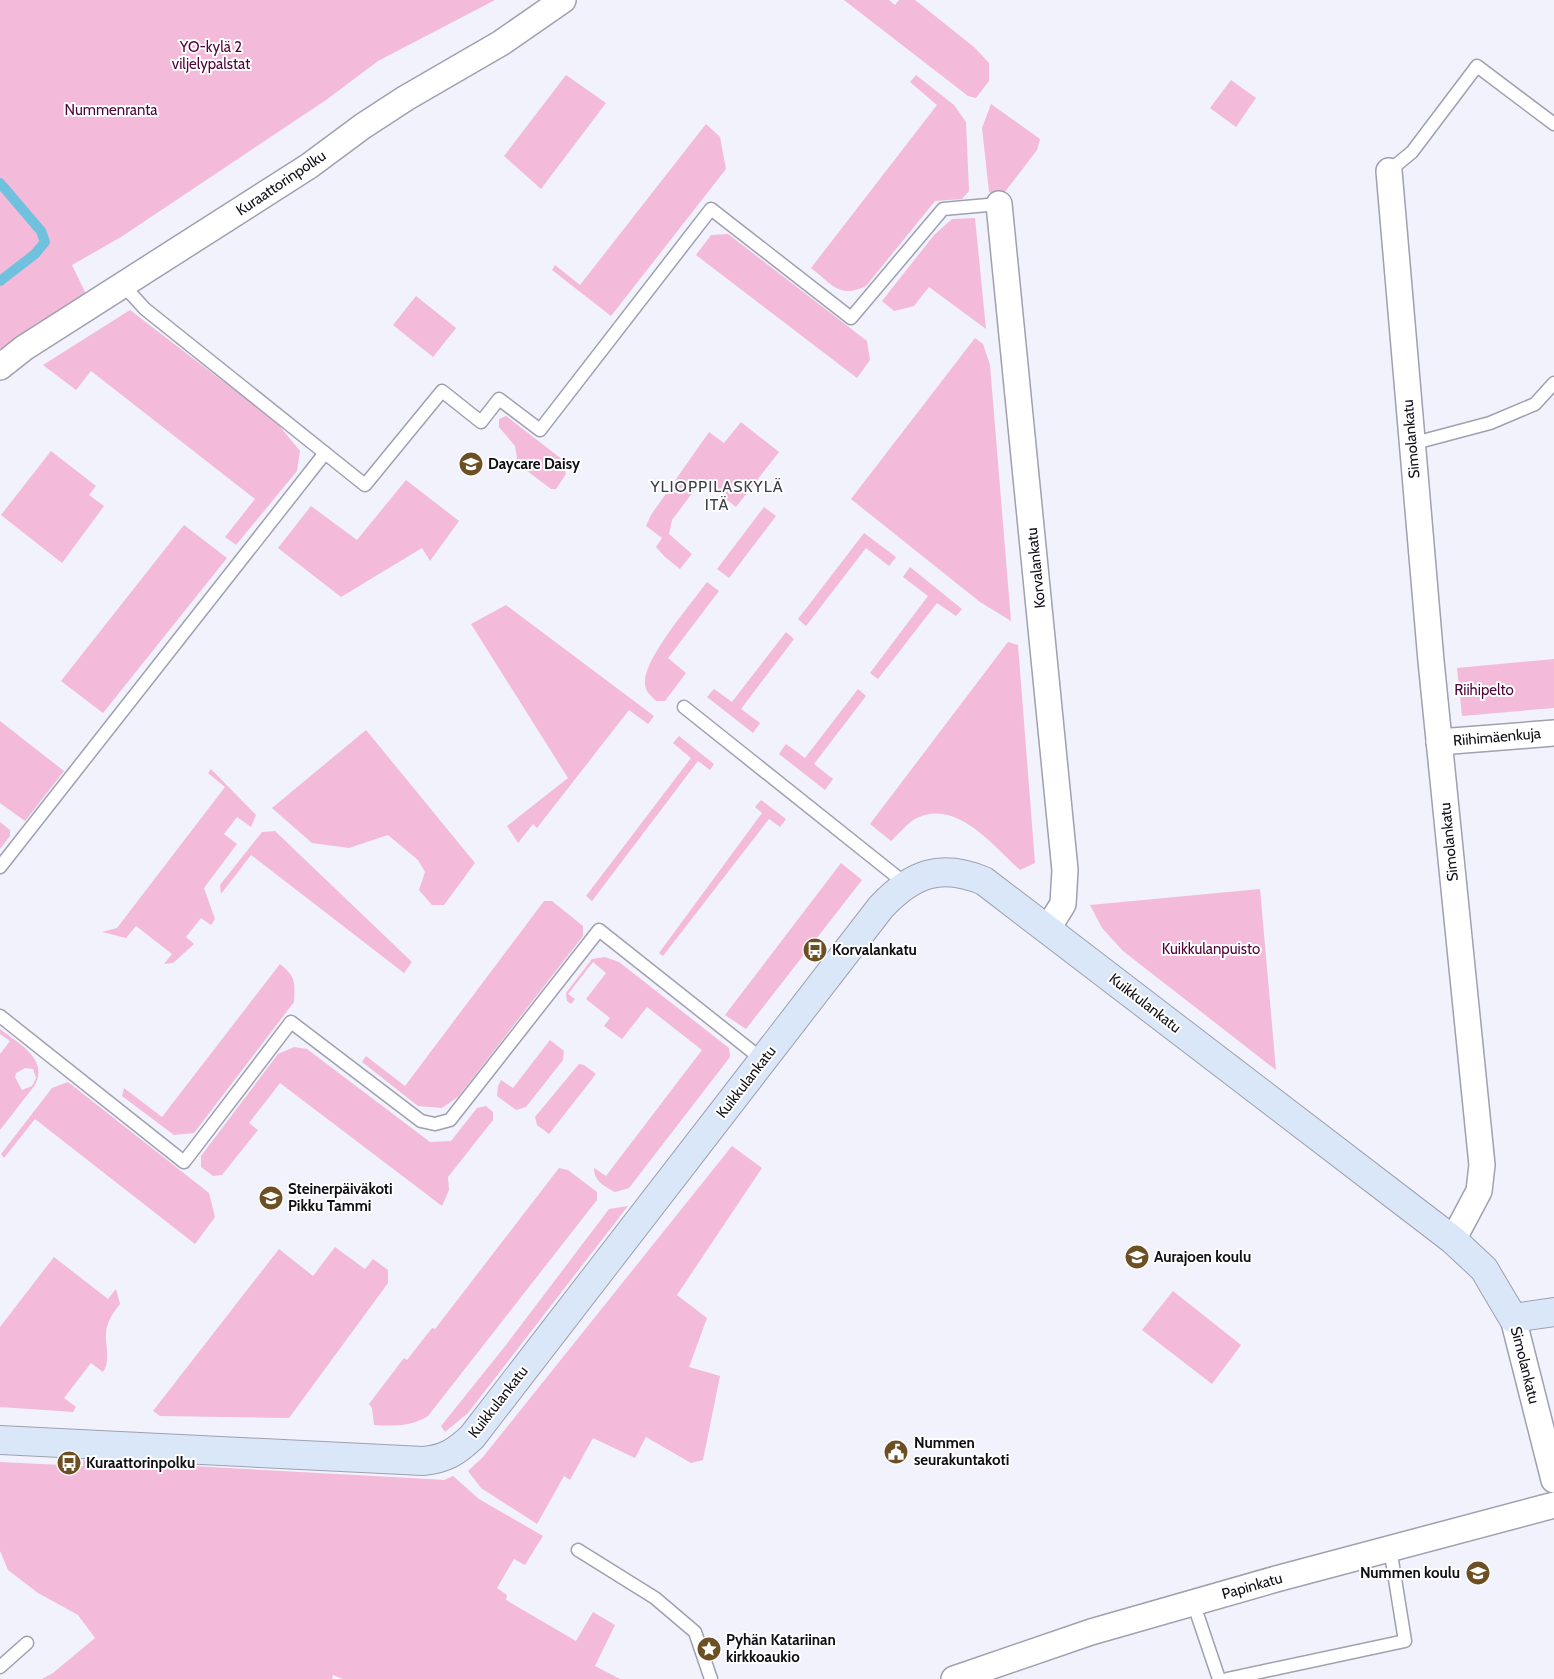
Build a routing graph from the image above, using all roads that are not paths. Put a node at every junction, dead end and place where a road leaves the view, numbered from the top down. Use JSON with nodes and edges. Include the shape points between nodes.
{"nodes":[{"id":1,"x":563,"y":0,"type":"edge"},
{"id":2,"x":1554,"y":124,"type":"edge"},
{"id":3,"x":1389,"y":171,"type":"joint"},
{"id":4,"x":1000,"y":204,"type":"joint"},
{"id":5,"x":123,"y":285,"type":"junction"},
{"id":6,"x":0,"y":367,"type":"edge"},
{"id":7,"x":1554,"y":383,"type":"edge"},
{"id":8,"x":1411,"y":444,"type":"junction"},
{"id":9,"x":325,"y":453,"type":"junction"},
{"id":10,"x":684,"y":707,"type":"dead end"},
{"id":11,"x":1554,"y":733,"type":"edge"},
{"id":12,"x":1439,"y":742,"type":"junction"},
{"id":13,"x":0,"y":868,"type":"edge"},
{"id":14,"x":906,"y":884,"type":"junction"},
{"id":15,"x":1048,"y":928,"type":"junction"},
{"id":16,"x":0,"y":1016,"type":"edge"},
{"id":17,"x":763,"y":1060,"type":"junction"},
{"id":18,"x":1452,"y":1240,"type":"junction"},
{"id":19,"x":1554,"y":1312,"type":"edge"},
{"id":20,"x":1513,"y":1318,"type":"junction"},
{"id":21,"x":0,"y":1440,"type":"edge"},
{"id":22,"x":1554,"y":1480,"type":"edge"},
{"id":23,"x":1554,"y":1505,"type":"edge"},
{"id":24,"x":1390,"y":1548,"type":"junction"},
{"id":25,"x":578,"y":1550,"type":"dead end"},
{"id":26,"x":1193,"y":1602,"type":"junction"},
{"id":27,"x":26,"y":1644,"type":"dead end"},
{"id":28,"x":0,"y":1667,"type":"edge"},
{"id":29,"x":711,"y":1679,"type":"edge"},
{"id":30,"x":954,"y":1679,"type":"edge"},
{"id":31,"x":1219,"y":1679,"type":"edge"},
{"id":32,"x":1227,"y":1679,"type":"edge"}],
"edges":[{"from":1,"to":5,"type":"street","name":"Kuraattorinpolku","via":[[501,43],[363,126],[309,166]]},
{"from":2,"to":3,"type":"lane","via":[[1477,66],[1412,152]]},
{"from":3,"to":8,"type":"street","name":"Simolankatu"},
{"from":4,"to":9,"type":"lane","via":[[943,209],[851,318],[711,209],[540,430],[499,399],[481,422],[442,391],[366,485]]},
{"from":4,"to":15,"type":"street","name":"Korvalankatu","via":[[1065,870],[1063,904]]},
{"from":5,"to":6,"type":"street","name":"Kuraattorinpolku"},
{"from":5,"to":9,"type":"lane","via":[[145,309]]},
{"from":7,"to":8,"type":"lane","via":[[1536,404],[1490,424]]},
{"from":8,"to":12,"type":"street","name":"Simolankatu"},
{"from":9,"to":13,"type":"lane"},
{"from":10,"to":14,"type":"lane"},
{"from":11,"to":12,"type":"street","name":"Riihimäenkuja"},
{"from":12,"to":18,"type":"street","name":"Simolankatu","via":[[1482,1165],[1479,1190]]},
{"from":14,"to":15,"type":"street","name":"Kuikkulankatu","via":[[939,871],[966,873],[984,881]]},
{"from":14,"to":17,"type":"street","name":"Kuikkulankatu","via":[[881,907]]},
{"from":15,"to":18,"type":"street","name":"Kuikkulankatu"},
{"from":16,"to":17,"type":"lane","via":[[184,1162],[291,1022],[421,1121],[434,1124],[450,1120],[599,930]]},
{"from":17,"to":21,"type":"street","name":"Kuikkulankatu","via":[[472,1437],[449,1456],[423,1461]]},
{"from":18,"to":20,"type":"street","name":"Simolankatu","via":[[1484,1269]]},
{"from":19,"to":20,"type":"street"},
{"from":20,"to":22,"type":"street","name":"Simolankatu"},
{"from":23,"to":24,"type":"street","name":"Papinkatu"},
{"from":24,"to":26,"type":"street","name":"Papinkatu"},
{"from":24,"to":32,"type":"lane","via":[[1406,1641]]},
{"from":25,"to":29,"type":"lane","via":[[655,1598],[695,1632]]},
{"from":26,"to":30,"type":"street","name":"Papinkatu","via":[[1091,1632]]},
{"from":26,"to":31,"type":"lane"},
{"from":27,"to":28,"type":"lane"}]}
